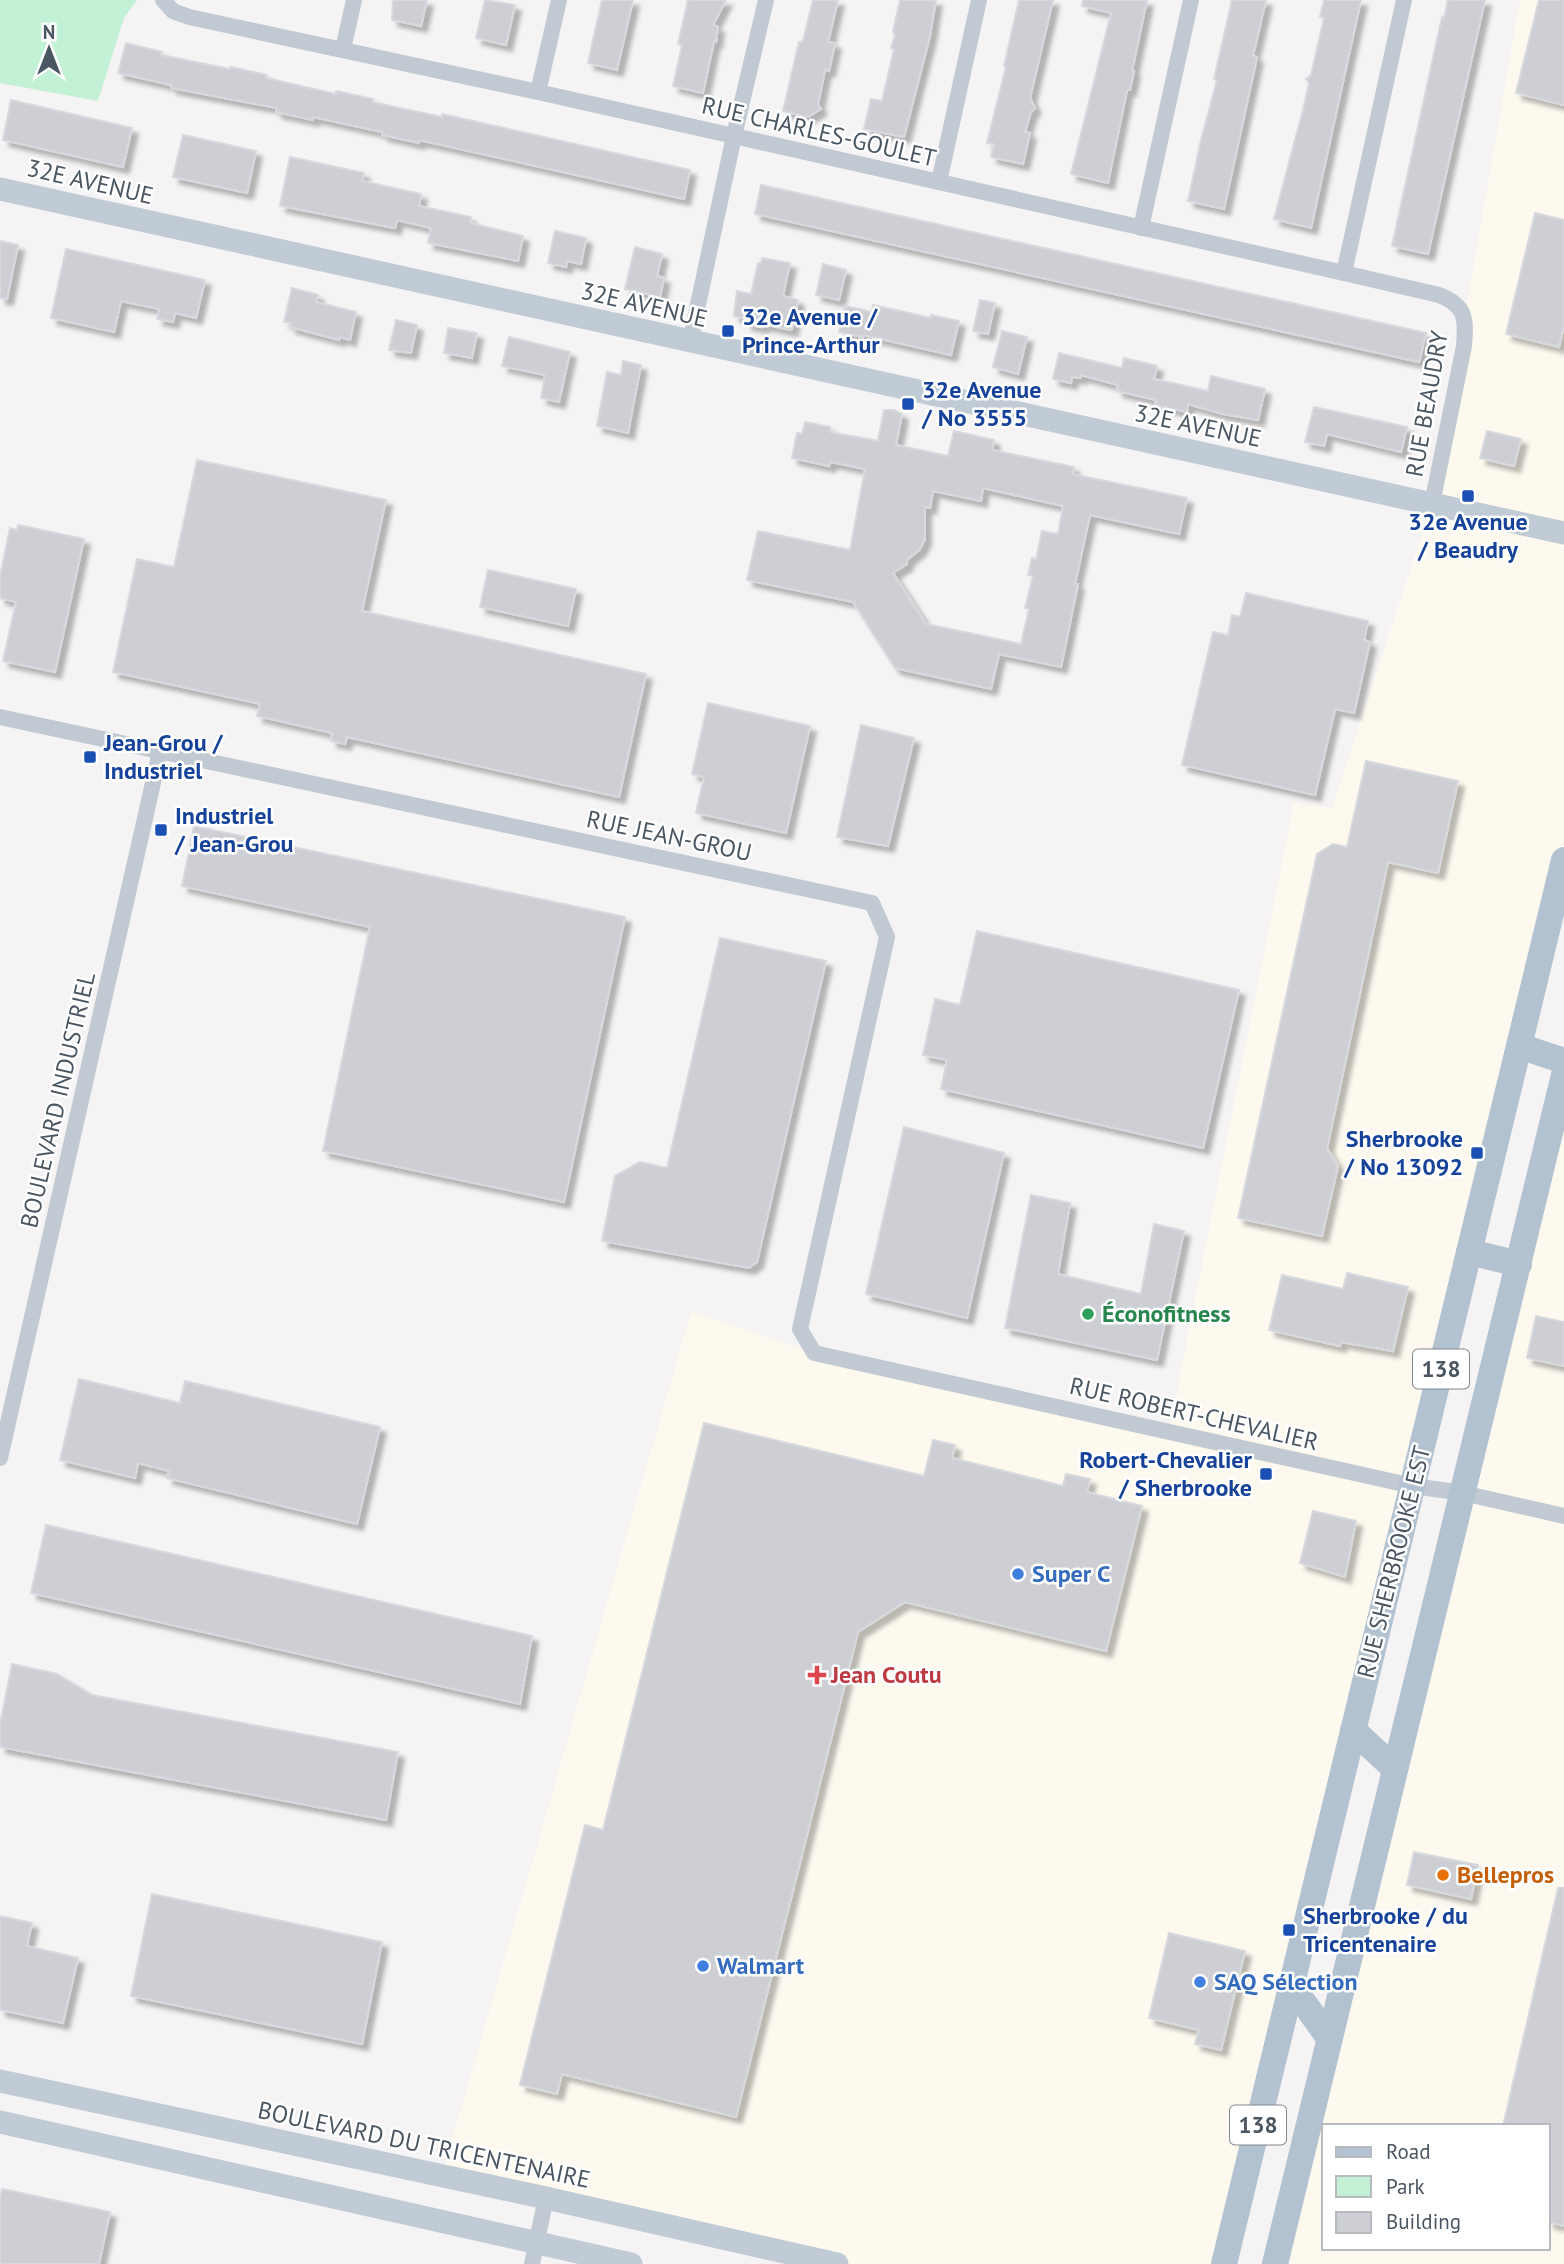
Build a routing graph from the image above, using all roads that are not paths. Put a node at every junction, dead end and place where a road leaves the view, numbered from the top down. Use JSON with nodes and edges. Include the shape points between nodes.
{"nodes":[{"id":1,"x":163,"y":0,"type":"edge"},
{"id":2,"x":354,"y":0,"type":"edge"},
{"id":3,"x":559,"y":0,"type":"edge"},
{"id":4,"x":766,"y":0,"type":"edge"},
{"id":5,"x":979,"y":0,"type":"edge"},
{"id":6,"x":1191,"y":0,"type":"edge"},
{"id":7,"x":1404,"y":0,"type":"edge"},
{"id":8,"x":343,"y":49,"type":"junction"},
{"id":9,"x":538,"y":92,"type":"junction"},
{"id":10,"x":734,"y":136,"type":"junction"},
{"id":11,"x":939,"y":182,"type":"junction"},
{"id":12,"x":0,"y":189,"type":"edge"},
{"id":13,"x":1141,"y":228,"type":"junction"},
{"id":14,"x":1344,"y":273,"type":"junction"},
{"id":15,"x":1463,"y":312,"type":"joint"},
{"id":16,"x":690,"y":342,"type":"junction"},
{"id":17,"x":1432,"y":504,"type":"junction"},
{"id":18,"x":1564,"y":533,"type":"edge"},
{"id":19,"x":0,"y":717,"type":"edge"},
{"id":20,"x":160,"y":752,"type":"junction"},
{"id":21,"x":1564,"y":860,"type":"edge"},
{"id":22,"x":1519,"y":1046,"type":"junction"},
{"id":23,"x":1564,"y":1061,"type":"edge"},
{"id":24,"x":1564,"y":1075,"type":"edge"},
{"id":25,"x":1469,"y":1252,"type":"junction"},
{"id":26,"x":1519,"y":1264,"type":"junction"},
{"id":27,"x":814,"y":1353,"type":"joint"},
{"id":28,"x":0,"y":1458,"type":"edge"},
{"id":29,"x":1413,"y":1486,"type":"junction"},
{"id":30,"x":1463,"y":1493,"type":"junction"},
{"id":31,"x":1564,"y":1516,"type":"edge"},
{"id":32,"x":1353,"y":1730,"type":"junction"},
{"id":33,"x":1394,"y":1768,"type":"junction"},
{"id":34,"x":1292,"y":1986,"type":"junction"},
{"id":35,"x":1329,"y":2038,"type":"junction"},
{"id":36,"x":0,"y":2081,"type":"edge"},
{"id":37,"x":0,"y":2122,"type":"edge"},
{"id":38,"x":546,"y":2198,"type":"junction"},
{"id":39,"x":534,"y":2254,"type":"edge"},
{"id":40,"x":631,"y":2264,"type":"edge"},
{"id":41,"x":837,"y":2264,"type":"edge"},
{"id":42,"x":1224,"y":2264,"type":"edge"},
{"id":43,"x":1275,"y":2264,"type":"edge"}],
"edges":[{"from":1,"to":8,"type":"street","name":"RUE CHARLES-GOULET","via":[[189,17]]},
{"from":2,"to":8,"type":"street"},
{"from":3,"to":9,"type":"street"},
{"from":4,"to":10,"type":"street"},
{"from":5,"to":11,"type":"street"},
{"from":6,"to":13,"type":"street"},
{"from":7,"to":14,"type":"street"},
{"from":8,"to":9,"type":"street","name":"RUE CHARLES-GOULET"},
{"from":9,"to":10,"type":"street","name":"RUE CHARLES-GOULET"},
{"from":10,"to":11,"type":"street","name":"RUE CHARLES-GOULET"},
{"from":10,"to":16,"type":"street"},
{"from":11,"to":13,"type":"street","name":"RUE CHARLES-GOULET"},
{"from":12,"to":16,"type":"street","name":"32E AVENUE"},
{"from":13,"to":14,"type":"street","name":"RUE CHARLES-GOULET"},
{"from":14,"to":15,"type":"street","name":"RUE CHARLES-GOULET","via":[[1439,295]]},
{"from":15,"to":17,"type":"street","name":"RUE BEAUDRY","via":[[1464,346]]},
{"from":16,"to":17,"type":"street","name":"32E AVENUE"},
{"from":17,"to":18,"type":"street","name":"32E AVENUE"},
{"from":19,"to":20,"type":"street","name":"RUE JEAN-GROU"},
{"from":20,"to":27,"type":"street","name":"RUE JEAN-GROU","via":[[872,903],[887,937],[800,1329]]},
{"from":20,"to":28,"type":"street","name":"BOULEVARD INDUSTRIEL"},
{"from":21,"to":22,"type":"main road","name":"RUE SHERBROOKE EST","number":"138"},
{"from":22,"to":23,"type":"main road"},
{"from":22,"to":25,"type":"main road","name":"RUE SHERBROOKE EST","number":"138"},
{"from":24,"to":26,"type":"main road","name":"RUE SHERBROOKE EST","number":"138"},
{"from":25,"to":26,"type":"main road"},
{"from":25,"to":29,"type":"main road","name":"RUE SHERBROOKE EST","number":"138"},
{"from":26,"to":30,"type":"main road","name":"RUE SHERBROOKE EST","number":"138"},
{"from":27,"to":29,"type":"street","name":"RUE ROBERT-CHEVALIER"},
{"from":29,"to":30,"type":"street","name":"RUE ROBERT-CHEVALIER"},
{"from":29,"to":32,"type":"main road","name":"RUE SHERBROOKE EST","number":"138"},
{"from":30,"to":31,"type":"street","name":"RUE ROBERT-CHEVALIER"},
{"from":30,"to":33,"type":"main road","name":"RUE SHERBROOKE EST","number":"138"},
{"from":32,"to":33,"type":"main road"},
{"from":32,"to":34,"type":"main road","name":"RUE SHERBROOKE EST","number":"138"},
{"from":33,"to":35,"type":"main road","name":"RUE SHERBROOKE EST","number":"138"},
{"from":34,"to":35,"type":"main road"},
{"from":34,"to":42,"type":"main road","name":"RUE SHERBROOKE EST","number":"138"},
{"from":35,"to":43,"type":"main road","name":"RUE SHERBROOKE EST","number":"138"},
{"from":36,"to":38,"type":"street","name":"BOULEVARD DU TRICENTENAIRE"},
{"from":37,"to":39,"type":"street"},
{"from":38,"to":39,"type":"street"},
{"from":38,"to":41,"type":"street","name":"BOULEVARD DU TRICENTENAIRE"},
{"from":39,"to":40,"type":"street"}]}
